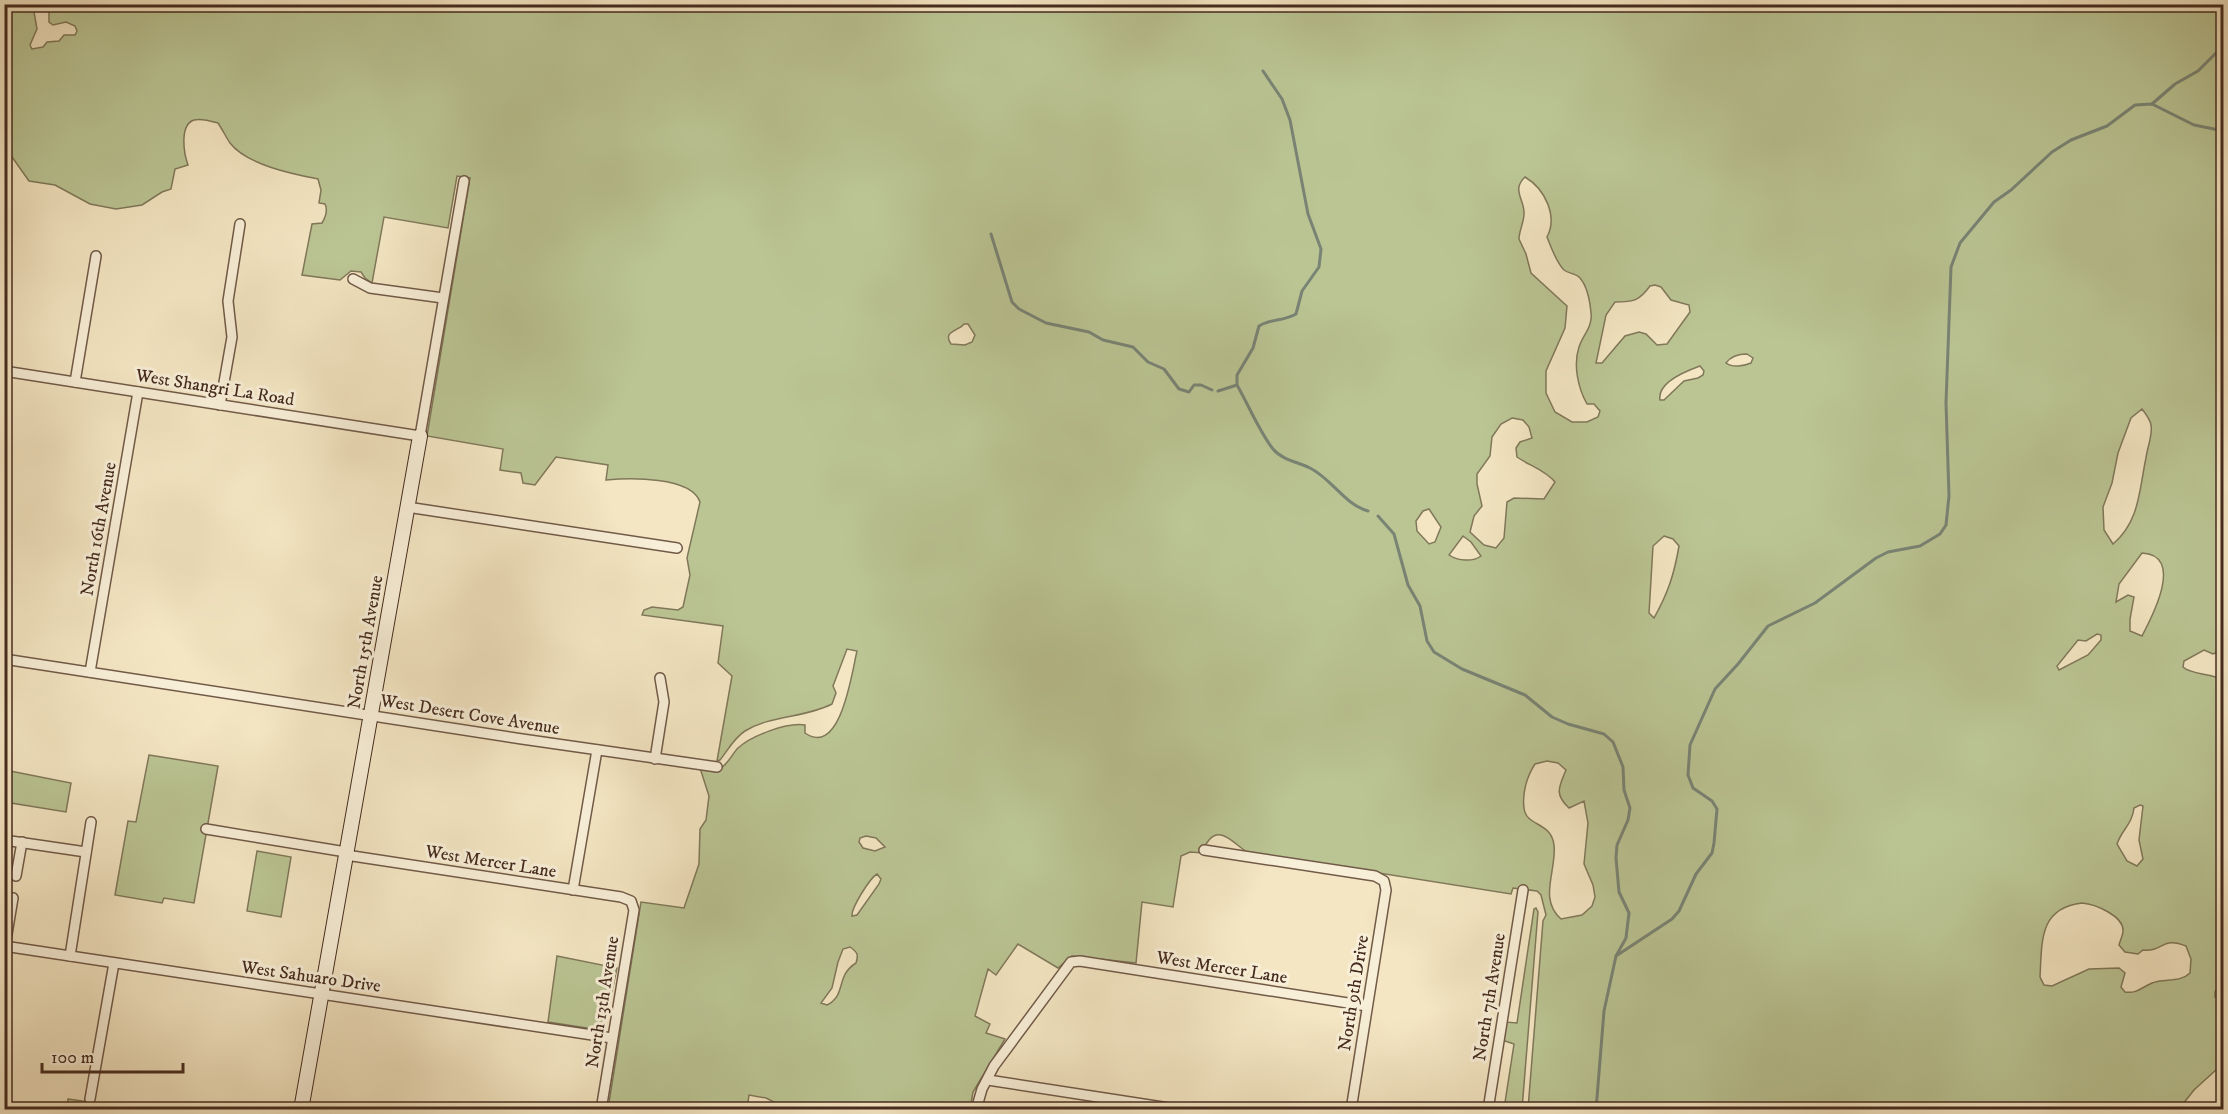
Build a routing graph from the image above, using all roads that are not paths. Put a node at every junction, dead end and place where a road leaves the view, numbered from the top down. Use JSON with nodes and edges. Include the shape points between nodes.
{"nodes":[{"id":1,"x":464,"y":181,"type":"dead end"},
{"id":2,"x":240,"y":224,"type":"dead end"},
{"id":3,"x":96,"y":256,"type":"dead end"},
{"id":4,"x":353,"y":279,"type":"dead end"},
{"id":5,"x":443,"y":298,"type":"junction"},
{"id":6,"x":4,"y":371,"type":"edge"},
{"id":7,"x":75,"y":382,"type":"junction"},
{"id":8,"x":138,"y":392,"type":"junction"},
{"id":9,"x":220,"y":405,"type":"junction"},
{"id":10,"x":420,"y":436,"type":"junction"},
{"id":11,"x":407,"y":507,"type":"junction"},
{"id":12,"x":677,"y":548,"type":"dead end"},
{"id":13,"x":4,"y":659,"type":"edge"},
{"id":14,"x":90,"y":672,"type":"junction"},
{"id":15,"x":660,"y":678,"type":"dead end"},
{"id":16,"x":369,"y":715,"type":"junction"},
{"id":17,"x":597,"y":750,"type":"junction"},
{"id":18,"x":655,"y":759,"type":"junction"},
{"id":19,"x":717,"y":767,"type":"dead end"},
{"id":20,"x":91,"y":822,"type":"dead end"},
{"id":21,"x":206,"y":829,"type":"dead end"},
{"id":22,"x":4,"y":840,"type":"edge"},
{"id":23,"x":22,"y":842,"type":"junction"},
{"id":24,"x":1204,"y":849,"type":"dead end"},
{"id":25,"x":86,"y":852,"type":"junction"},
{"id":26,"x":346,"y":854,"type":"junction"},
{"id":27,"x":16,"y":876,"type":"dead end"},
{"id":28,"x":573,"y":890,"type":"junction"},
{"id":29,"x":1523,"y":890,"type":"dead end"},
{"id":30,"x":13,"y":898,"type":"dead end"},
{"id":31,"x":631,"y":901,"type":"joint"},
{"id":32,"x":5,"y":946,"type":"edge"},
{"id":33,"x":70,"y":956,"type":"junction"},
{"id":34,"x":114,"y":963,"type":"junction"},
{"id":35,"x":321,"y":994,"type":"junction"},
{"id":36,"x":1367,"y":1006,"type":"junction"},
{"id":37,"x":612,"y":1038,"type":"junction"},
{"id":38,"x":988,"y":1080,"type":"junction"},
{"id":39,"x":90,"y":1099,"type":"dead end"},
{"id":40,"x":301,"y":1110,"type":"edge"},
{"id":41,"x":601,"y":1110,"type":"edge"},
{"id":42,"x":976,"y":1110,"type":"edge"},
{"id":43,"x":1182,"y":1110,"type":"edge"},
{"id":44,"x":1351,"y":1110,"type":"edge"},
{"id":45,"x":1488,"y":1110,"type":"edge"}],
"edges":[{"from":1,"to":5,"type":"street","name":"North 15th Avenue"},
{"from":2,"to":9,"type":"street","via":[[228,301],[232,337]]},
{"from":3,"to":7,"type":"street"},
{"from":4,"to":5,"type":"street","via":[[370,288]]},
{"from":5,"to":10,"type":"street","name":"North 15th Avenue"},
{"from":6,"to":7,"type":"street","name":"West Shangri La Road"},
{"from":7,"to":8,"type":"street","name":"West Shangri La Road"},
{"from":8,"to":9,"type":"street","name":"West Shangri La Road"},
{"from":8,"to":14,"type":"street","name":"North 16th Avenue"},
{"from":9,"to":10,"type":"street","name":"West Shangri La Road"},
{"from":10,"to":11,"type":"street","name":"North 15th Avenue"},
{"from":11,"to":12,"type":"street"},
{"from":11,"to":16,"type":"street","name":"North 15th Avenue"},
{"from":13,"to":14,"type":"street","name":"West Desert Cove Avenue"},
{"from":14,"to":16,"type":"street","name":"West Desert Cove Avenue"},
{"from":15,"to":18,"type":"street","via":[[664,702]]},
{"from":16,"to":17,"type":"street","name":"West Desert Cove Avenue"},
{"from":16,"to":26,"type":"street","name":"North 15th Avenue"},
{"from":17,"to":18,"type":"street","name":"West Desert Cove Avenue"},
{"from":17,"to":28,"type":"street"},
{"from":18,"to":19,"type":"street","name":"West Desert Cove Avenue"},
{"from":20,"to":25,"type":"street"},
{"from":21,"to":26,"type":"street","name":"West Mercer Lane"},
{"from":22,"to":23,"type":"street"},
{"from":23,"to":25,"type":"street"},
{"from":23,"to":27,"type":"street"},
{"from":24,"to":36,"type":"street","name":"North 9th Drive","via":[[1375,876],[1384,881],[1386,890]]},
{"from":25,"to":33,"type":"street"},
{"from":26,"to":28,"type":"street","name":"West Mercer Lane"},
{"from":26,"to":35,"type":"street","name":"North 15th Avenue"},
{"from":28,"to":31,"type":"street","name":"West Mercer Lane"},
{"from":29,"to":45,"type":"street","name":"North 7th Avenue"},
{"from":30,"to":32,"type":"street"},
{"from":31,"to":37,"type":"street","name":"North 13th Avenue","via":[[634,910]]},
{"from":32,"to":33,"type":"street","name":"West Sahuaro Drive"},
{"from":33,"to":34,"type":"street","name":"West Sahuaro Drive"},
{"from":34,"to":35,"type":"street","name":"West Sahuaro Drive"},
{"from":34,"to":39,"type":"street"},
{"from":35,"to":37,"type":"street","name":"West Sahuaro Drive"},
{"from":35,"to":40,"type":"street","name":"North 15th Avenue"},
{"from":36,"to":38,"type":"street","name":"West Mercer Lane","via":[[1071,962],[1014,1037]]},
{"from":36,"to":44,"type":"street","name":"North 9th Drive"},
{"from":37,"to":41,"type":"street","name":"North 13th Avenue"},
{"from":38,"to":42,"type":"street"},
{"from":38,"to":43,"type":"street"}]}
